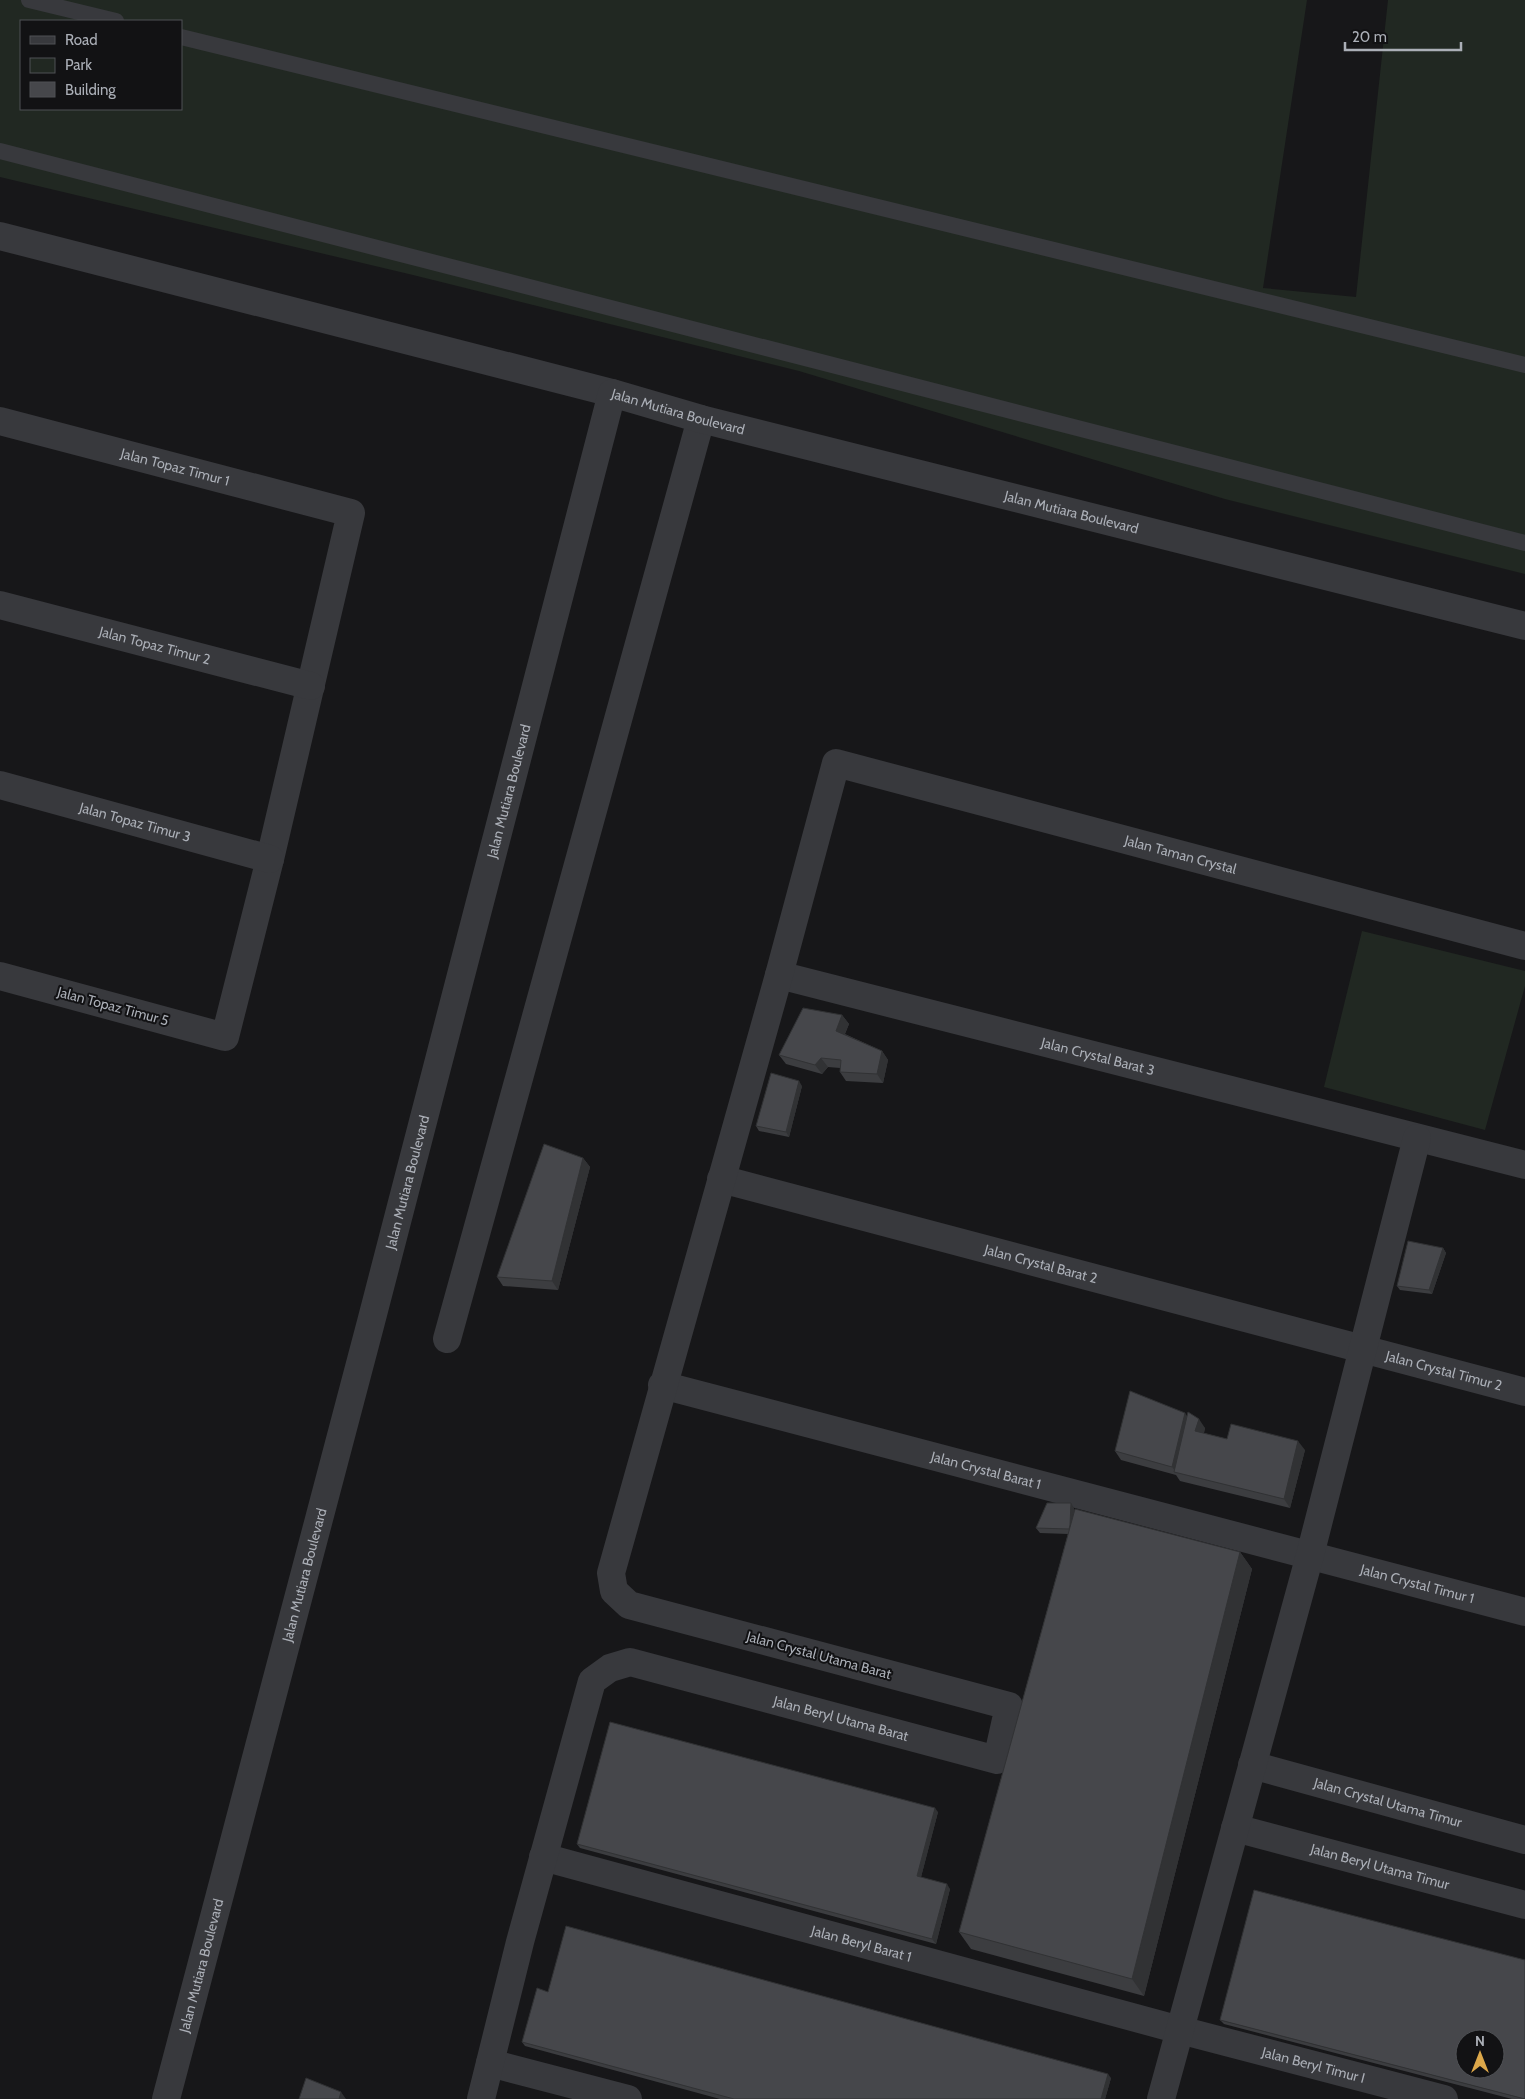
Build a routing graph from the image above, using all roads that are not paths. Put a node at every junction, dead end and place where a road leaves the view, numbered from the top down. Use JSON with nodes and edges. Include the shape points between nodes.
{"nodes":[{"id":1,"x":29,"y":0,"type":"edge"},
{"id":2,"x":112,"y":20,"type":"edge"},
{"id":3,"x":182,"y":37,"type":"edge"},
{"id":4,"x":0,"y":151,"type":"edge"},
{"id":5,"x":0,"y":236,"type":"edge"},
{"id":6,"x":1525,"y":365,"type":"edge"},
{"id":7,"x":612,"y":393,"type":"junction"},
{"id":8,"x":701,"y":419,"type":"junction"},
{"id":9,"x":0,"y":421,"type":"edge"},
{"id":10,"x":1525,"y":542,"type":"edge"},
{"id":11,"x":0,"y":605,"type":"edge"},
{"id":12,"x":1525,"y":626,"type":"edge"},
{"id":13,"x":311,"y":686,"type":"junction"},
{"id":14,"x":0,"y":785,"type":"edge"},
{"id":15,"x":270,"y":859,"type":"junction"},
{"id":16,"x":1525,"y":946,"type":"edge"},
{"id":17,"x":779,"y":975,"type":"junction"},
{"id":18,"x":0,"y":976,"type":"edge"},
{"id":19,"x":1417,"y":1138,"type":"junction"},
{"id":20,"x":1525,"y":1165,"type":"edge"},
{"id":21,"x":721,"y":1179,"type":"junction"},
{"id":22,"x":447,"y":1338,"type":"dead end"},
{"id":23,"x":1362,"y":1349,"type":"junction"},
{"id":24,"x":662,"y":1385,"type":"junction"},
{"id":25,"x":1525,"y":1392,"type":"edge"},
{"id":26,"x":1310,"y":1555,"type":"junction"},
{"id":27,"x":1525,"y":1612,"type":"edge"},
{"id":28,"x":1009,"y":1706,"type":"joint"},
{"id":29,"x":1252,"y":1765,"type":"junction"},
{"id":30,"x":1235,"y":1828,"type":"junction"},
{"id":31,"x":1525,"y":1840,"type":"edge"},
{"id":32,"x":543,"y":1857,"type":"junction"},
{"id":33,"x":1525,"y":1905,"type":"edge"},
{"id":34,"x":1180,"y":2030,"type":"junction"},
{"id":35,"x":490,"y":2063,"type":"junction"},
{"id":36,"x":166,"y":2099,"type":"edge"},
{"id":37,"x":481,"y":2099,"type":"edge"},
{"id":38,"x":628,"y":2099,"type":"edge"},
{"id":39,"x":1161,"y":2099,"type":"edge"},
{"id":40,"x":1444,"y":2099,"type":"edge"}],
"edges":[{"from":1,"to":2,"type":"lane"},
{"from":3,"to":6,"type":"lane"},
{"from":4,"to":10,"type":"lane"},
{"from":5,"to":7,"type":"street"},
{"from":7,"to":8,"type":"street","name":"Jalan Mutiara Boulevard"},
{"from":7,"to":36,"type":"street","name":"Jalan Mutiara Boulevard"},
{"from":8,"to":12,"type":"street","name":"Jalan Mutiara Boulevard"},
{"from":8,"to":22,"type":"street"},
{"from":9,"to":13,"type":"street","name":"Jalan Topaz Timur 1","via":[[351,514]]},
{"from":11,"to":13,"type":"street","name":"Jalan Topaz Timur 2"},
{"from":13,"to":15,"type":"street"},
{"from":14,"to":15,"type":"street","name":"Jalan Topaz Timur 3"},
{"from":15,"to":18,"type":"street","name":"Jalan Topaz Timur 5","via":[[225,1037]]},
{"from":16,"to":17,"type":"street","name":"Jalan Taman Crystal","via":[[836,763]]},
{"from":17,"to":19,"type":"street","name":"Jalan Crystal Barat 3"},
{"from":17,"to":21,"type":"street"},
{"from":19,"to":20,"type":"street","name":"Jalan Crystal Barat 3"},
{"from":19,"to":23,"type":"street"},
{"from":21,"to":23,"type":"street","name":"Jalan Crystal Barat 2"},
{"from":21,"to":24,"type":"street"},
{"from":23,"to":25,"type":"street","name":"Jalan Crystal Timur 2"},
{"from":23,"to":26,"type":"street"},
{"from":24,"to":26,"type":"street","name":"Jalan Crystal Barat 1"},
{"from":24,"to":28,"type":"street","name":"Jalan Crystal Utama Barat","via":[[611,1573],[614,1591],[629,1604]]},
{"from":26,"to":27,"type":"street","name":"Jalan Crystal Timur 1"},
{"from":26,"to":29,"type":"street"},
{"from":28,"to":32,"type":"street","name":"Jalan Beryl Utama Barat","via":[[997,1760],[630,1662],[610,1668],[592,1681]]},
{"from":29,"to":30,"type":"street"},
{"from":29,"to":31,"type":"street","name":"Jalan Crystal Utama Timur"},
{"from":30,"to":33,"type":"street","name":"Jalan Beryl Utama Timur"},
{"from":30,"to":34,"type":"street"},
{"from":32,"to":34,"type":"street","name":"Jalan Beryl Barat 1"},
{"from":32,"to":35,"type":"street"},
{"from":34,"to":39,"type":"street"},
{"from":34,"to":40,"type":"street","name":"Jalan Beryl Timur I"},
{"from":35,"to":37,"type":"street"},
{"from":35,"to":38,"type":"street"}]}
